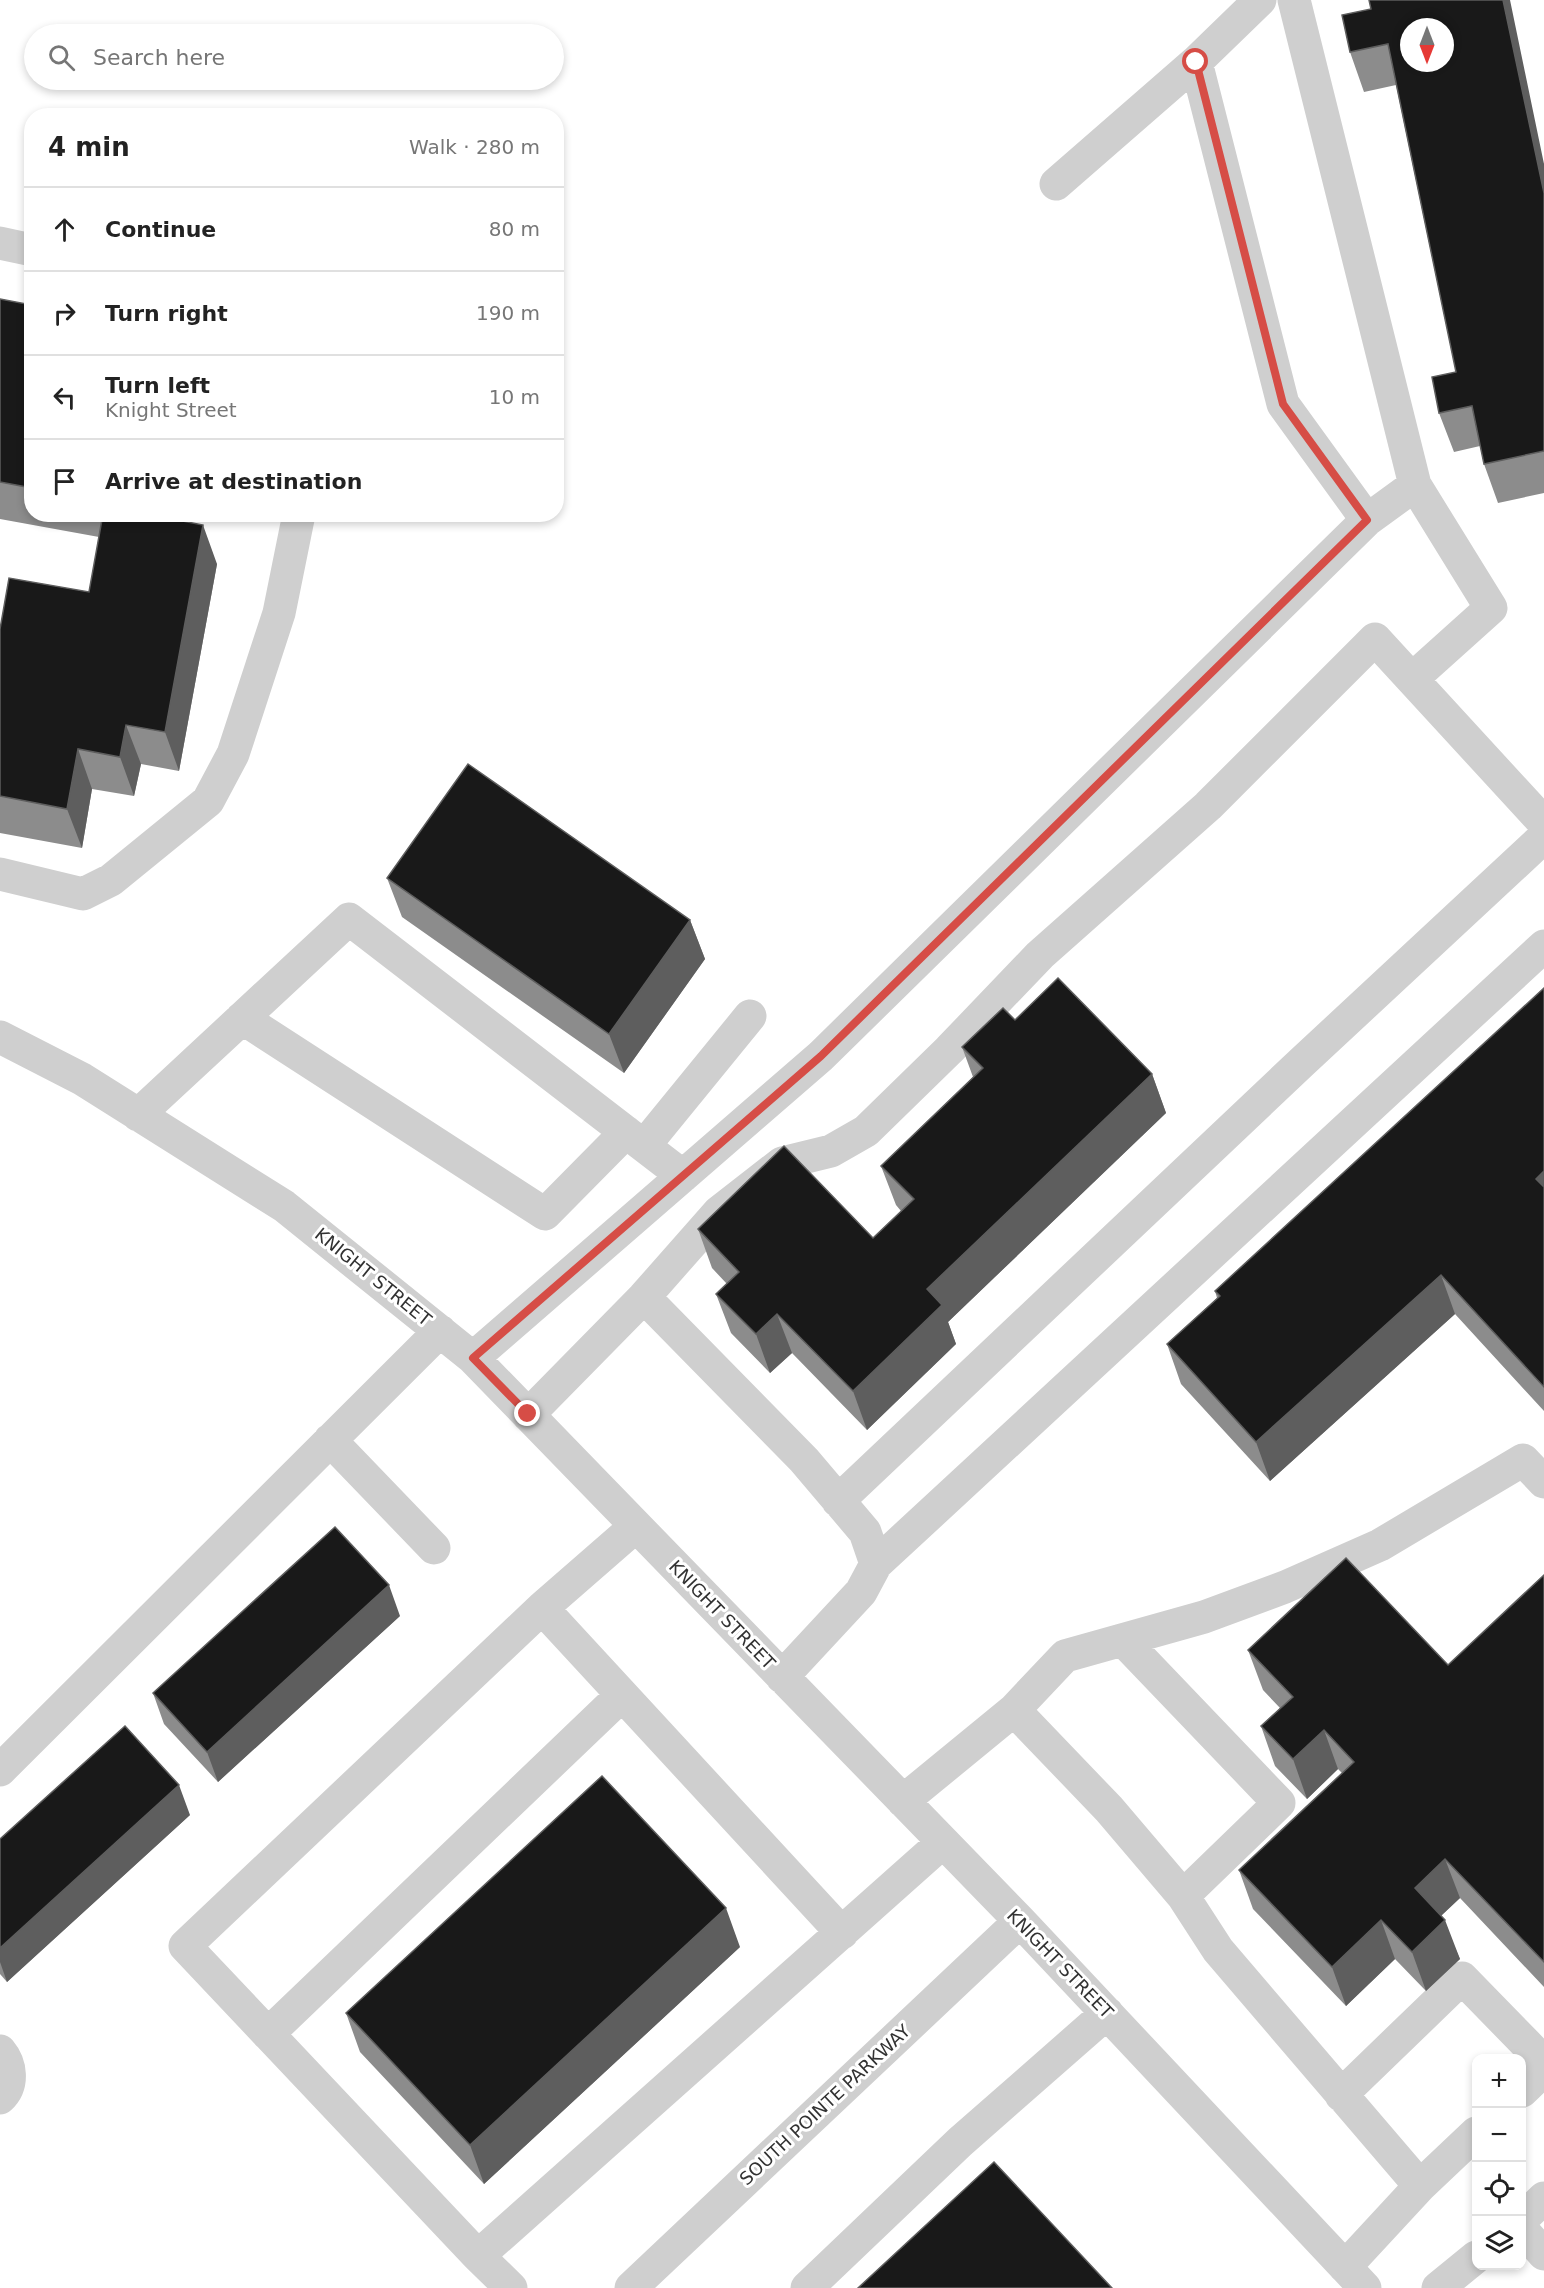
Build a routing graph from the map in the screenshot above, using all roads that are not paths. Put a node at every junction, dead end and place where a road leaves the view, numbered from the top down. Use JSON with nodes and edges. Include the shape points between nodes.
{"nodes":[{"id":1,"x":1260,"y":0,"type":"edge"},
{"id":2,"x":1294,"y":0,"type":"edge"},
{"id":3,"x":1196,"y":62,"type":"junction"},
{"id":4,"x":1056,"y":184,"type":"dead end"},
{"id":5,"x":0,"y":243,"type":"edge"},
{"id":6,"x":24,"y":248,"type":"edge"},
{"id":7,"x":1415,"y":485,"type":"junction"},
{"id":8,"x":1367,"y":520,"type":"junction"},
{"id":9,"x":297,"y":522,"type":"edge"},
{"id":10,"x":1412,"y":680,"type":"junction"},
{"id":11,"x":1544,"y":823,"type":"edge"},
{"id":12,"x":1544,"y":837,"type":"edge"},
{"id":13,"x":0,"y":874,"type":"edge"},
{"id":14,"x":1544,"y":946,"type":"edge"},
{"id":15,"x":750,"y":1016,"type":"dead end"},
{"id":16,"x":242,"y":1018,"type":"junction"},
{"id":17,"x":0,"y":1037,"type":"edge"},
{"id":18,"x":138,"y":1114,"type":"junction"},
{"id":19,"x":635,"y":1139,"type":"junction"},
{"id":20,"x":683,"y":1176,"type":"junction"},
{"id":21,"x":644,"y":1297,"type":"junction"},
{"id":22,"x":440,"y":1331,"type":"junction"},
{"id":23,"x":473,"y":1358,"type":"junction"},
{"id":24,"x":528,"y":1414,"type":"junction"},
{"id":25,"x":330,"y":1440,"type":"junction"},
{"id":26,"x":1544,"y":1482,"type":"edge"},
{"id":27,"x":838,"y":1502,"type":"junction"},
{"id":28,"x":636,"y":1526,"type":"junction"},
{"id":29,"x":434,"y":1548,"type":"dead end"},
{"id":30,"x":876,"y":1564,"type":"junction"},
{"id":31,"x":542,"y":1608,"type":"junction"},
{"id":32,"x":1123,"y":1640,"type":"junction"},
{"id":33,"x":783,"y":1677,"type":"junction"},
{"id":34,"x":622,"y":1695,"type":"junction"},
{"id":35,"x":1014,"y":1710,"type":"junction"},
{"id":36,"x":0,"y":1770,"type":"edge"},
{"id":37,"x":903,"y":1801,"type":"junction"},
{"id":38,"x":943,"y":1842,"type":"junction"},
{"id":39,"x":1183,"y":1896,"type":"junction"},
{"id":40,"x":1020,"y":1921,"type":"junction"},
{"id":41,"x":842,"y":1933,"type":"junction"},
{"id":42,"x":1107,"y":2013,"type":"junction"},
{"id":43,"x":268,"y":2034,"type":"junction"},
{"id":44,"x":0,"y":2051,"type":"edge"},
{"id":45,"x":1544,"y":2062,"type":"edge"},
{"id":46,"x":1544,"y":2070,"type":"edge"},
{"id":47,"x":1526,"y":2086,"type":"edge"},
{"id":48,"x":1341,"y":2095,"type":"junction"},
{"id":49,"x":0,"y":2098,"type":"edge"},
{"id":50,"x":1472,"y":2137,"type":"edge"},
{"id":51,"x":1420,"y":2186,"type":"junction"},
{"id":52,"x":1544,"y":2198,"type":"edge"},
{"id":53,"x":1524,"y":2216,"type":"edge"},
{"id":54,"x":1526,"y":2235,"type":"edge"},
{"id":55,"x":1544,"y":2254,"type":"edge"},
{"id":56,"x":478,"y":2256,"type":"junction"},
{"id":57,"x":1472,"y":2260,"type":"edge"},
{"id":58,"x":1355,"y":2278,"type":"edge"},
{"id":59,"x":510,"y":2288,"type":"edge"},
{"id":60,"x":631,"y":2288,"type":"edge"},
{"id":61,"x":807,"y":2288,"type":"edge"},
{"id":62,"x":1438,"y":2288,"type":"edge"}],
"edges":[{"from":1,"to":3,"type":"street"},
{"from":2,"to":7,"type":"street"},
{"from":3,"to":4,"type":"street"},
{"from":3,"to":8,"type":"street","via":[[1283,404]]},
{"from":5,"to":6,"type":"street"},
{"from":7,"to":8,"type":"street"},
{"from":7,"to":10,"type":"street","via":[[1491,608]]},
{"from":8,"to":20,"type":"street","via":[[821,1056]]},
{"from":9,"to":13,"type":"street","via":[[279,613],[233,754],[208,801],[111,880],[83,894]]},
{"from":10,"to":11,"type":"street"},
{"from":10,"to":21,"type":"street","via":[[1374,639],[1208,806],[1040,955],[866,1131],[831,1151],[782,1163],[719,1212]]},
{"from":12,"to":27,"type":"street"},
{"from":14,"to":30,"type":"street"},
{"from":15,"to":19,"type":"street"},
{"from":16,"to":18,"type":"street"},
{"from":16,"to":19,"type":"street","via":[[544,1214]]},
{"from":16,"to":19,"type":"street","via":[[349,919]]},
{"from":17,"to":18,"type":"street","name":"KNIGHT STREET","via":[[82,1079]]},
{"from":18,"to":22,"type":"street","name":"KNIGHT STREET","via":[[284,1206]]},
{"from":19,"to":20,"type":"street"},
{"from":20,"to":23,"type":"street"},
{"from":21,"to":24,"type":"street"},
{"from":21,"to":27,"type":"street","via":[[804,1460]]},
{"from":22,"to":23,"type":"street","name":"KNIGHT STREET"},
{"from":22,"to":25,"type":"street"},
{"from":23,"to":24,"type":"street","name":"KNIGHT STREET"},
{"from":24,"to":28,"type":"street","name":"KNIGHT STREET"},
{"from":25,"to":29,"type":"street"},
{"from":25,"to":36,"type":"street"},
{"from":26,"to":32,"type":"street","via":[[1523,1460],[1380,1545],[1204,1617]]},
{"from":27,"to":30,"type":"street","via":[[865,1532]]},
{"from":28,"to":31,"type":"street"},
{"from":28,"to":33,"type":"street","name":"KNIGHT STREET"},
{"from":30,"to":33,"type":"street","via":[[861,1592]]},
{"from":31,"to":34,"type":"street"},
{"from":31,"to":43,"type":"street","via":[[185,1946]]},
{"from":32,"to":35,"type":"street","via":[[1065,1656]]},
{"from":32,"to":39,"type":"street","via":[[1279,1803]]},
{"from":33,"to":37,"type":"street","name":"KNIGHT STREET"},
{"from":34,"to":41,"type":"street"},
{"from":34,"to":43,"type":"street"},
{"from":35,"to":37,"type":"street"},
{"from":35,"to":39,"type":"street","via":[[1109,1809]]},
{"from":37,"to":38,"type":"street","name":"KNIGHT STREET"},
{"from":38,"to":40,"type":"street","name":"KNIGHT STREET"},
{"from":38,"to":41,"type":"street"},
{"from":39,"to":48,"type":"street","via":[[1218,1950]]},
{"from":40,"to":42,"type":"street","name":"KNIGHT STREET"},
{"from":40,"to":60,"type":"street","name":"SOUTH POINTE PARKWAY"},
{"from":41,"to":56,"type":"street"},
{"from":42,"to":58,"type":"street","name":"KNIGHT STREET"},
{"from":42,"to":61,"type":"street","via":[[960,2142]]},
{"from":43,"to":56,"type":"street"},
{"from":44,"to":49,"type":"street","via":[[7,2060],[10,2079]]},
{"from":45,"to":48,"type":"street","via":[[1462,1978]]},
{"from":46,"to":47,"type":"street"},
{"from":48,"to":51,"type":"street"},
{"from":50,"to":51,"type":"street"},
{"from":51,"to":58,"type":"street"},
{"from":52,"to":53,"type":"street"},
{"from":54,"to":55,"type":"street"},
{"from":56,"to":59,"type":"street"},
{"from":57,"to":62,"type":"street"}]}
